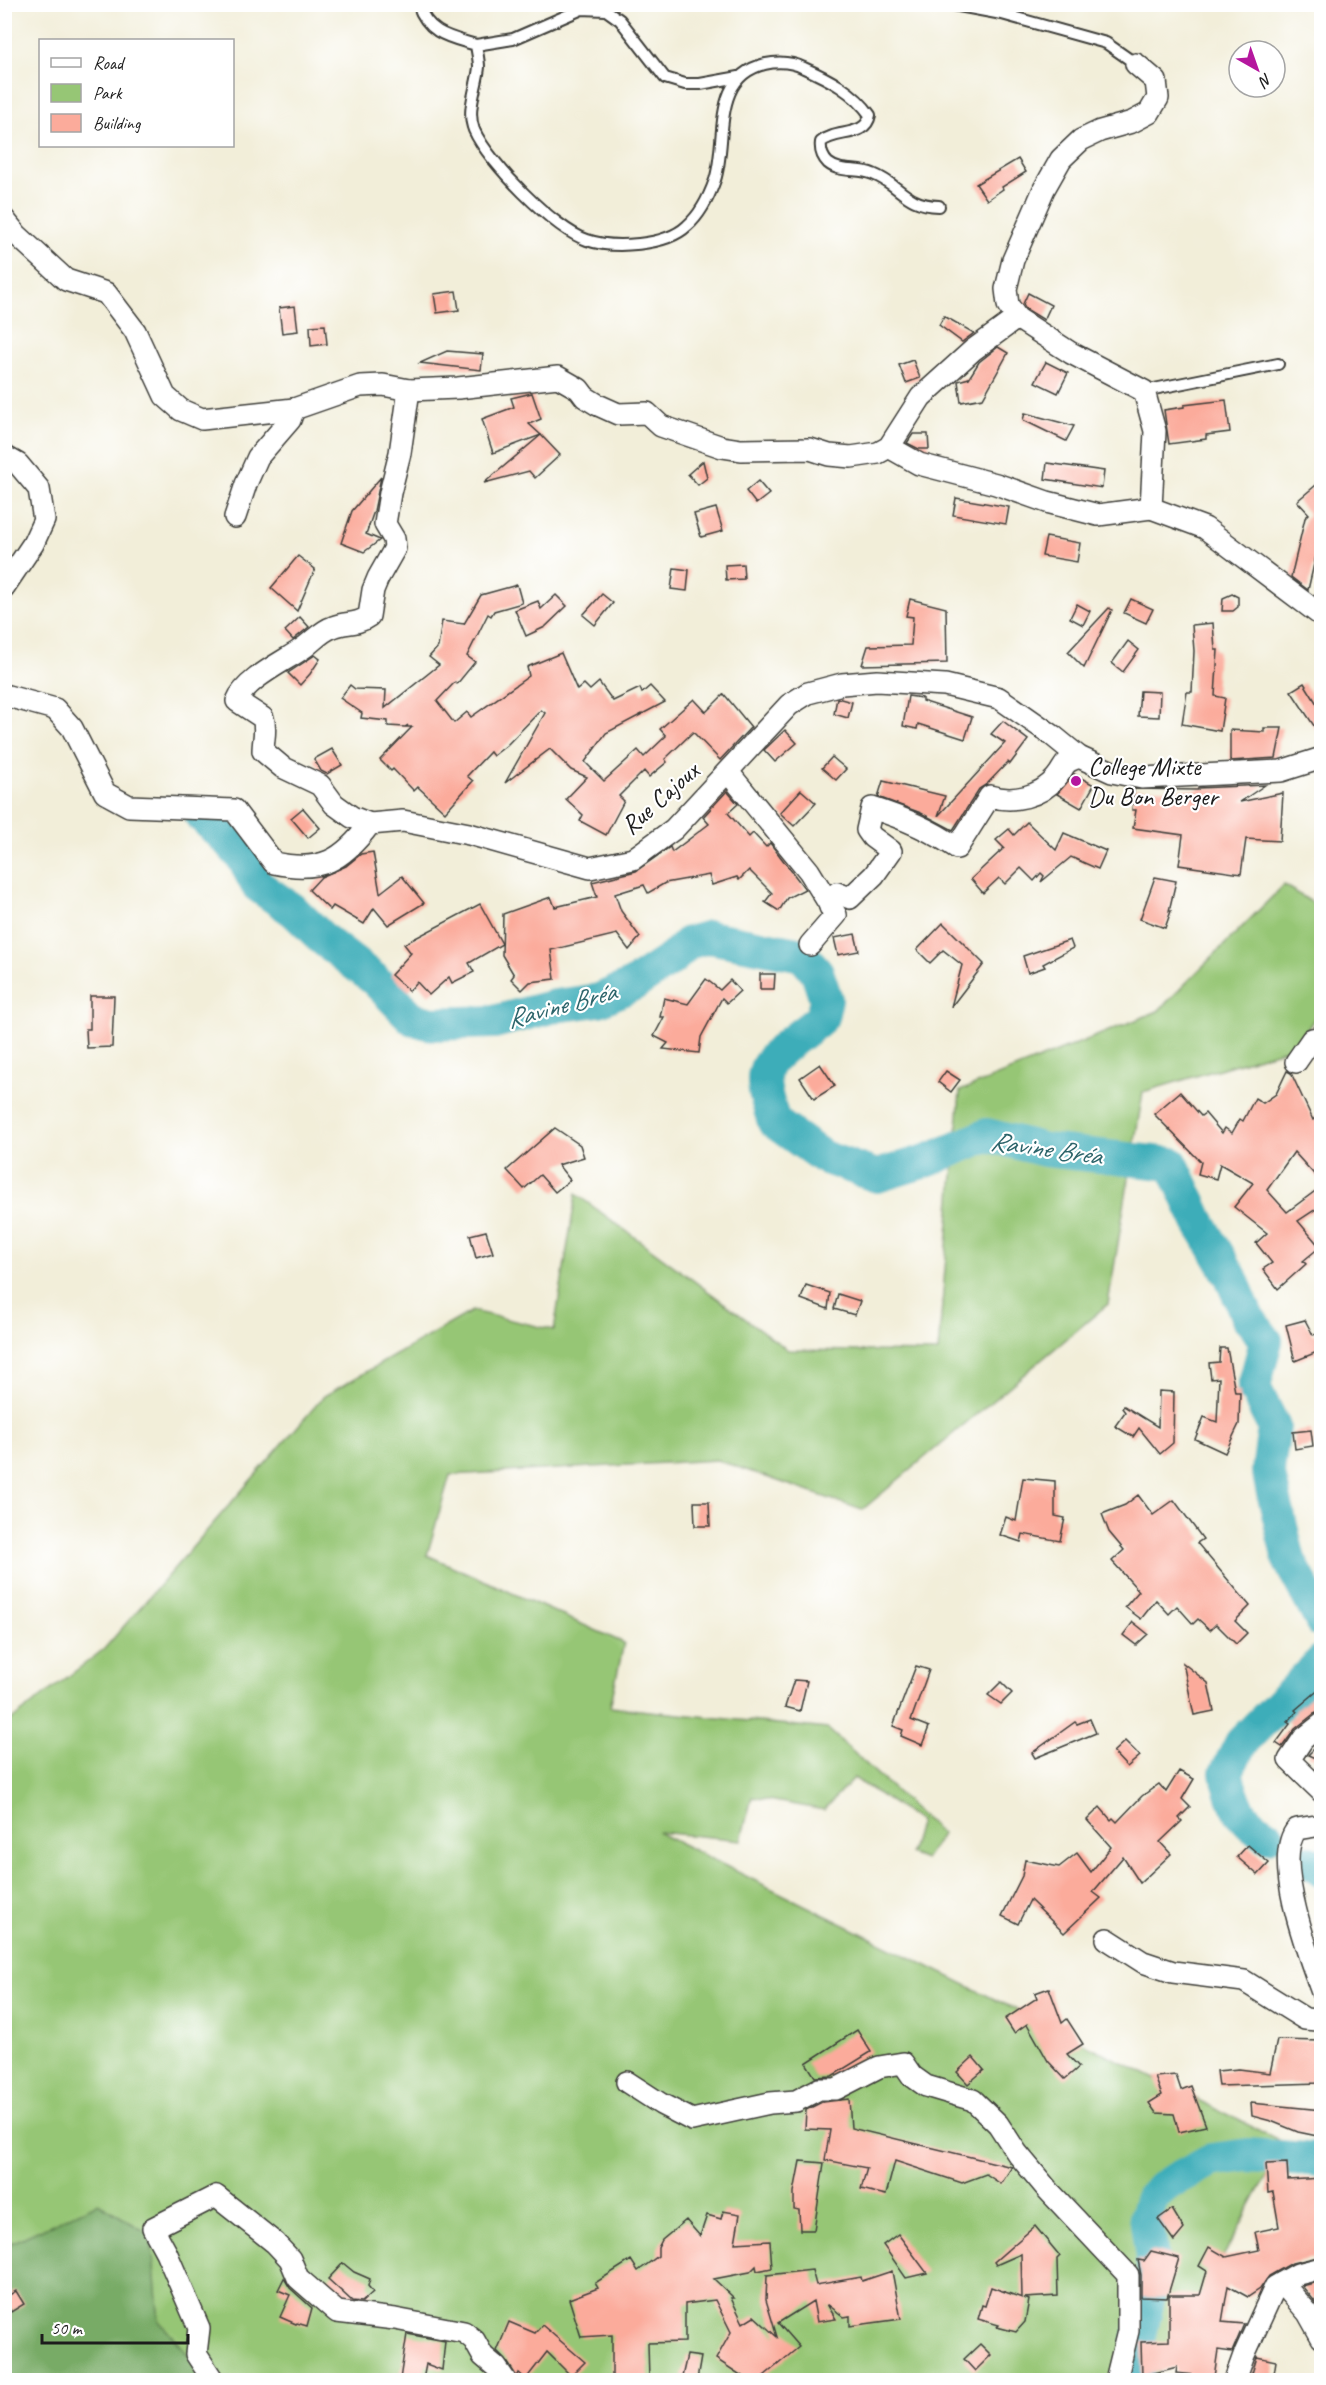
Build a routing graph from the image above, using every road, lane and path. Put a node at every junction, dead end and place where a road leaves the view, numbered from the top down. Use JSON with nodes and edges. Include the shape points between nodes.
{"nodes":[{"id":1,"x":418,"y":4,"type":"edge"},
{"id":2,"x":948,"y":4,"type":"edge"},
{"id":3,"x":476,"y":45,"type":"junction"},
{"id":4,"x":1136,"y":64,"type":"joint"},
{"id":5,"x":739,"y":77,"type":"junction"},
{"id":6,"x":939,"y":206,"type":"dead end"},
{"id":7,"x":4,"y":219,"type":"edge"},
{"id":8,"x":1017,"y":318,"type":"junction"},
{"id":9,"x":1278,"y":364,"type":"dead end"},
{"id":10,"x":409,"y":390,"type":"junction"},
{"id":11,"x":1144,"y":392,"type":"junction"},
{"id":12,"x":294,"y":410,"type":"junction"},
{"id":13,"x":889,"y":447,"type":"junction"},
{"id":14,"x":4,"y":456,"type":"edge"},
{"id":15,"x":1152,"y":508,"type":"junction"},
{"id":16,"x":235,"y":517,"type":"dead end"},
{"id":17,"x":4,"y":587,"type":"edge"},
{"id":18,"x":1322,"y":616,"type":"edge"},
{"id":19,"x":4,"y":695,"type":"edge"},
{"id":20,"x":1079,"y":757,"type":"junction"},
{"id":21,"x":1322,"y":758,"type":"edge"},
{"id":22,"x":728,"y":772,"type":"junction"},
{"id":23,"x":370,"y":824,"type":"junction"},
{"id":24,"x":830,"y":907,"type":"junction"},
{"id":25,"x":810,"y":945,"type":"dead end"},
{"id":26,"x":1322,"y":1037,"type":"edge"},
{"id":27,"x":1296,"y":1062,"type":"dead end"},
{"id":28,"x":1322,"y":1724,"type":"edge"},
{"id":29,"x":1322,"y":1792,"type":"edge"},
{"id":30,"x":1322,"y":1825,"type":"edge"},
{"id":31,"x":1107,"y":1939,"type":"dead end"},
{"id":32,"x":1322,"y":1992,"type":"edge"},
{"id":33,"x":1322,"y":2017,"type":"edge"},
{"id":34,"x":627,"y":2082,"type":"dead end"},
{"id":35,"x":1322,"y":2268,"type":"edge"},
{"id":36,"x":1282,"y":2283,"type":"junction"},
{"id":37,"x":1322,"y":2338,"type":"edge"},
{"id":38,"x":213,"y":2380,"type":"edge"},
{"id":39,"x":505,"y":2380,"type":"edge"},
{"id":40,"x":1116,"y":2380,"type":"edge"},
{"id":41,"x":1235,"y":2380,"type":"edge"}],
"edges":[{"from":1,"to":3,"type":"lane","via":[[435,31]]},
{"from":2,"to":4,"type":"lane","via":[[1002,14],[1106,43]]},
{"from":3,"to":5,"type":"lane","via":[[513,39],[582,9],[606,10],[620,20],[665,78],[700,84]]},
{"from":3,"to":5,"type":"lane","via":[[479,64],[471,111],[474,130],[524,195],[586,240],[612,245],[667,238],[686,228],[701,211],[715,179],[728,95]]},
{"from":4,"to":8,"type":"street","via":[[1156,81],[1158,99],[1149,113],[1081,140],[1061,159],[1012,261],[1006,289],[1008,305]]},
{"from":5,"to":6,"type":"lane","via":[[752,67],[794,63],[839,86],[870,115],[869,120],[860,130],[825,139],[820,148],[824,158],[838,169],[873,174],[914,202]]},
{"from":7,"to":12,"type":"street","via":[[66,280],[106,293],[135,331],[165,396],[181,410],[202,419]]},
{"from":8,"to":11,"type":"street","via":[[1071,353]]},
{"from":8,"to":13,"type":"street","via":[[921,397]]},
{"from":9,"to":11,"type":"lane"},
{"from":10,"to":12,"type":"street","via":[[383,384],[360,386]]},
{"from":10,"to":13,"type":"street","via":[[558,376],[585,397],[618,414],[647,412],[661,426],[722,447],[810,449],[851,457],[878,453]]},
{"from":10,"to":23,"type":"street","via":[[385,524],[395,548],[373,590],[369,616],[359,623],[333,627],[321,634],[258,678],[240,693],[237,701],[263,718],[267,730],[263,751],[272,760],[320,785],[334,804]]},
{"from":11,"to":15,"type":"street","via":[[1155,431]]},
{"from":12,"to":16,"type":"street","via":[[258,457]]},
{"from":13,"to":15,"type":"street","via":[[919,464],[1098,515]]},
{"from":14,"to":17,"type":"street","via":[[18,464],[39,489],[44,520]]},
{"from":15,"to":18,"type":"street","via":[[1205,528]]},
{"from":19,"to":23,"type":"street","via":[[55,709],[72,728],[105,793],[129,806],[234,810],[274,863],[297,868],[324,865],[354,845]]},
{"from":20,"to":21,"type":"street","name":"Rue Cajoux","via":[[1112,772],[1142,777],[1281,771]]},
{"from":20,"to":22,"type":"street","name":"Rue Cajoux","via":[[999,698],[945,685],[877,681],[842,684],[808,693],[789,705]]},
{"from":20,"to":24,"type":"street","via":[[1065,762],[1055,779],[1036,792],[1011,800],[990,796],[957,848],[907,819],[872,808],[867,830],[891,851],[850,898],[837,893]]},
{"from":22,"to":23,"type":"street","name":"Rue Cajoux","via":[[674,829],[633,859],[590,868],[469,834],[403,821]]},
{"from":22,"to":24,"type":"street","via":[[808,871]]},
{"from":24,"to":25,"type":"street","via":[[836,915]]},
{"from":26,"to":27,"type":"street","via":[[1312,1039]]},
{"from":28,"to":29,"type":"street","via":[[1303,1739],[1289,1760]]},
{"from":30,"to":32,"type":"street","via":[[1297,1829],[1290,1842],[1288,1862],[1297,1923]]},
{"from":31,"to":33,"type":"street","via":[[1143,1962],[1173,1972],[1244,1981],[1305,2019]]},
{"from":34,"to":40,"type":"street","via":[[692,2120],[796,2101],[819,2089],[836,2089],[879,2067],[903,2063],[926,2086],[973,2100],[998,2124],[1047,2189],[1128,2275],[1128,2331]]},
{"from":35,"to":36,"type":"street"},
{"from":36,"to":37,"type":"street","via":[[1308,2313]]},
{"from":36,"to":41,"type":"street","via":[[1275,2287]]},
{"from":38,"to":39,"type":"street","via":[[196,2354],[199,2328],[153,2228],[216,2196],[275,2242],[290,2259],[298,2278],[337,2312],[464,2332]]}]}
